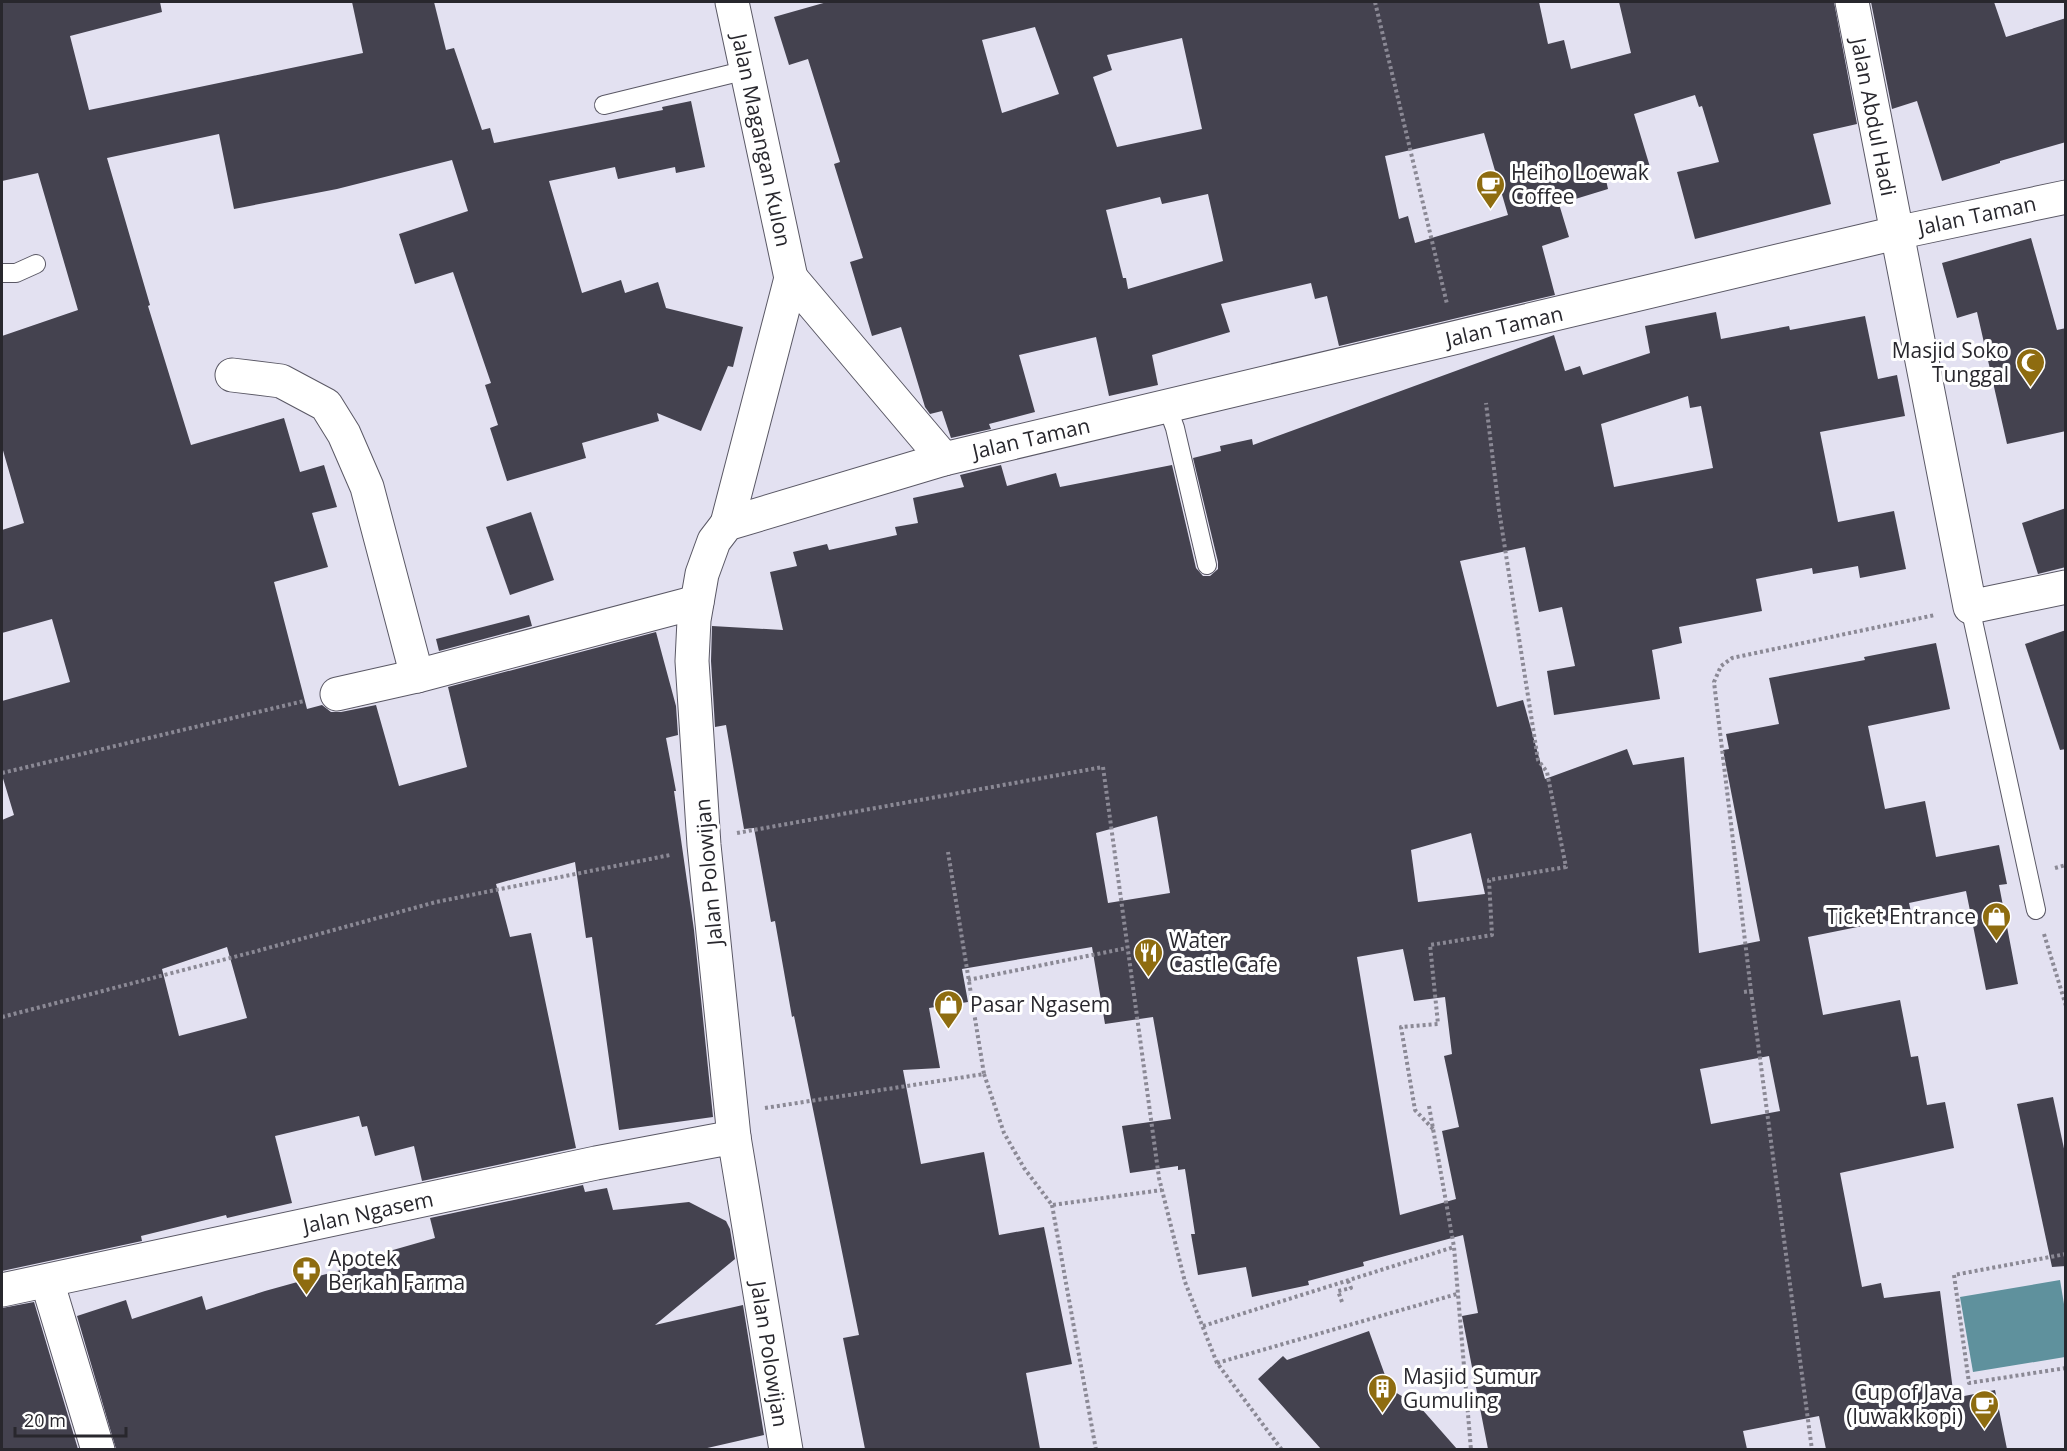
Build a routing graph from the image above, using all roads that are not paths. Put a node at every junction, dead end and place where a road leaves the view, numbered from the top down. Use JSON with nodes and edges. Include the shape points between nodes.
{"nodes":[{"id":1,"x":732,"y":2,"type":"edge"},
{"id":2,"x":1852,"y":2,"type":"edge"},
{"id":3,"x":747,"y":70,"type":"junction"},
{"id":4,"x":604,"y":105,"type":"dead end"},
{"id":5,"x":2066,"y":197,"type":"edge"},
{"id":6,"x":1896,"y":233,"type":"junction"},
{"id":7,"x":36,"y":264,"type":"dead end"},
{"id":8,"x":2,"y":273,"type":"edge"},
{"id":9,"x":791,"y":278,"type":"junction"},
{"id":10,"x":232,"y":375,"type":"dead end"},
{"id":11,"x":1167,"y":406,"type":"junction"},
{"id":12,"x":944,"y":459,"type":"junction"},
{"id":13,"x":728,"y":524,"type":"junction"},
{"id":14,"x":1207,"y":566,"type":"dead end"},
{"id":15,"x":2066,"y":587,"type":"edge"},
{"id":16,"x":697,"y":602,"type":"junction"},
{"id":17,"x":1970,"y":607,"type":"junction"},
{"id":18,"x":417,"y":676,"type":"junction"},
{"id":19,"x":337,"y":694,"type":"road end"},
{"id":20,"x":2036,"y":910,"type":"road end"},
{"id":21,"x":733,"y":1125,"type":"junction"},
{"id":22,"x":47,"y":1281,"type":"junction"},
{"id":23,"x":2,"y":1290,"type":"edge"},
{"id":24,"x":98,"y":1449,"type":"edge"},
{"id":25,"x":786,"y":1449,"type":"edge"}],
"edges":[{"from":1,"to":3,"type":"street","name":"Jalan Magangan Kulon"},
{"from":2,"to":6,"type":"street","name":"Jalan Abdul Hadi"},
{"from":3,"to":4,"type":"lane"},
{"from":3,"to":9,"type":"street","name":"Jalan Magangan Kulon"},
{"from":5,"to":6,"type":"street","name":"Jalan Taman"},
{"from":6,"to":11,"type":"street","name":"Jalan Taman"},
{"from":6,"to":17,"type":"street","name":"Jalan Abdul Hadi"},
{"from":7,"to":8,"type":"lane","via":[[16,273]]},
{"from":9,"to":12,"type":"street","name":"Jalan Magangan Kulon"},
{"from":9,"to":13,"type":"street","name":"Jalan Magangan Kulon"},
{"from":10,"to":18,"type":"street","via":[[281,381],[326,405],[367,487]]},
{"from":11,"to":12,"type":"street","name":"Jalan Taman"},
{"from":11,"to":14,"type":"lane"},
{"from":12,"to":13,"type":"street"},
{"from":13,"to":16,"type":"street","name":"Jalan Polowijan","via":[[714,541]]},
{"from":15,"to":17,"type":"street"},
{"from":16,"to":18,"type":"street"},
{"from":16,"to":21,"type":"street","name":"Jalan Polowijan","via":[[692,661],[704,845]]},
{"from":17,"to":20,"type":"lane"},
{"from":18,"to":19,"type":"street"},
{"from":21,"to":22,"type":"street","name":"Jalan Ngasem","via":[[596,1163]]},
{"from":21,"to":25,"type":"street","name":"Jalan Polowijan"},
{"from":22,"to":23,"type":"street","name":"Jalan Ngasem"},
{"from":22,"to":24,"type":"street"}]}
